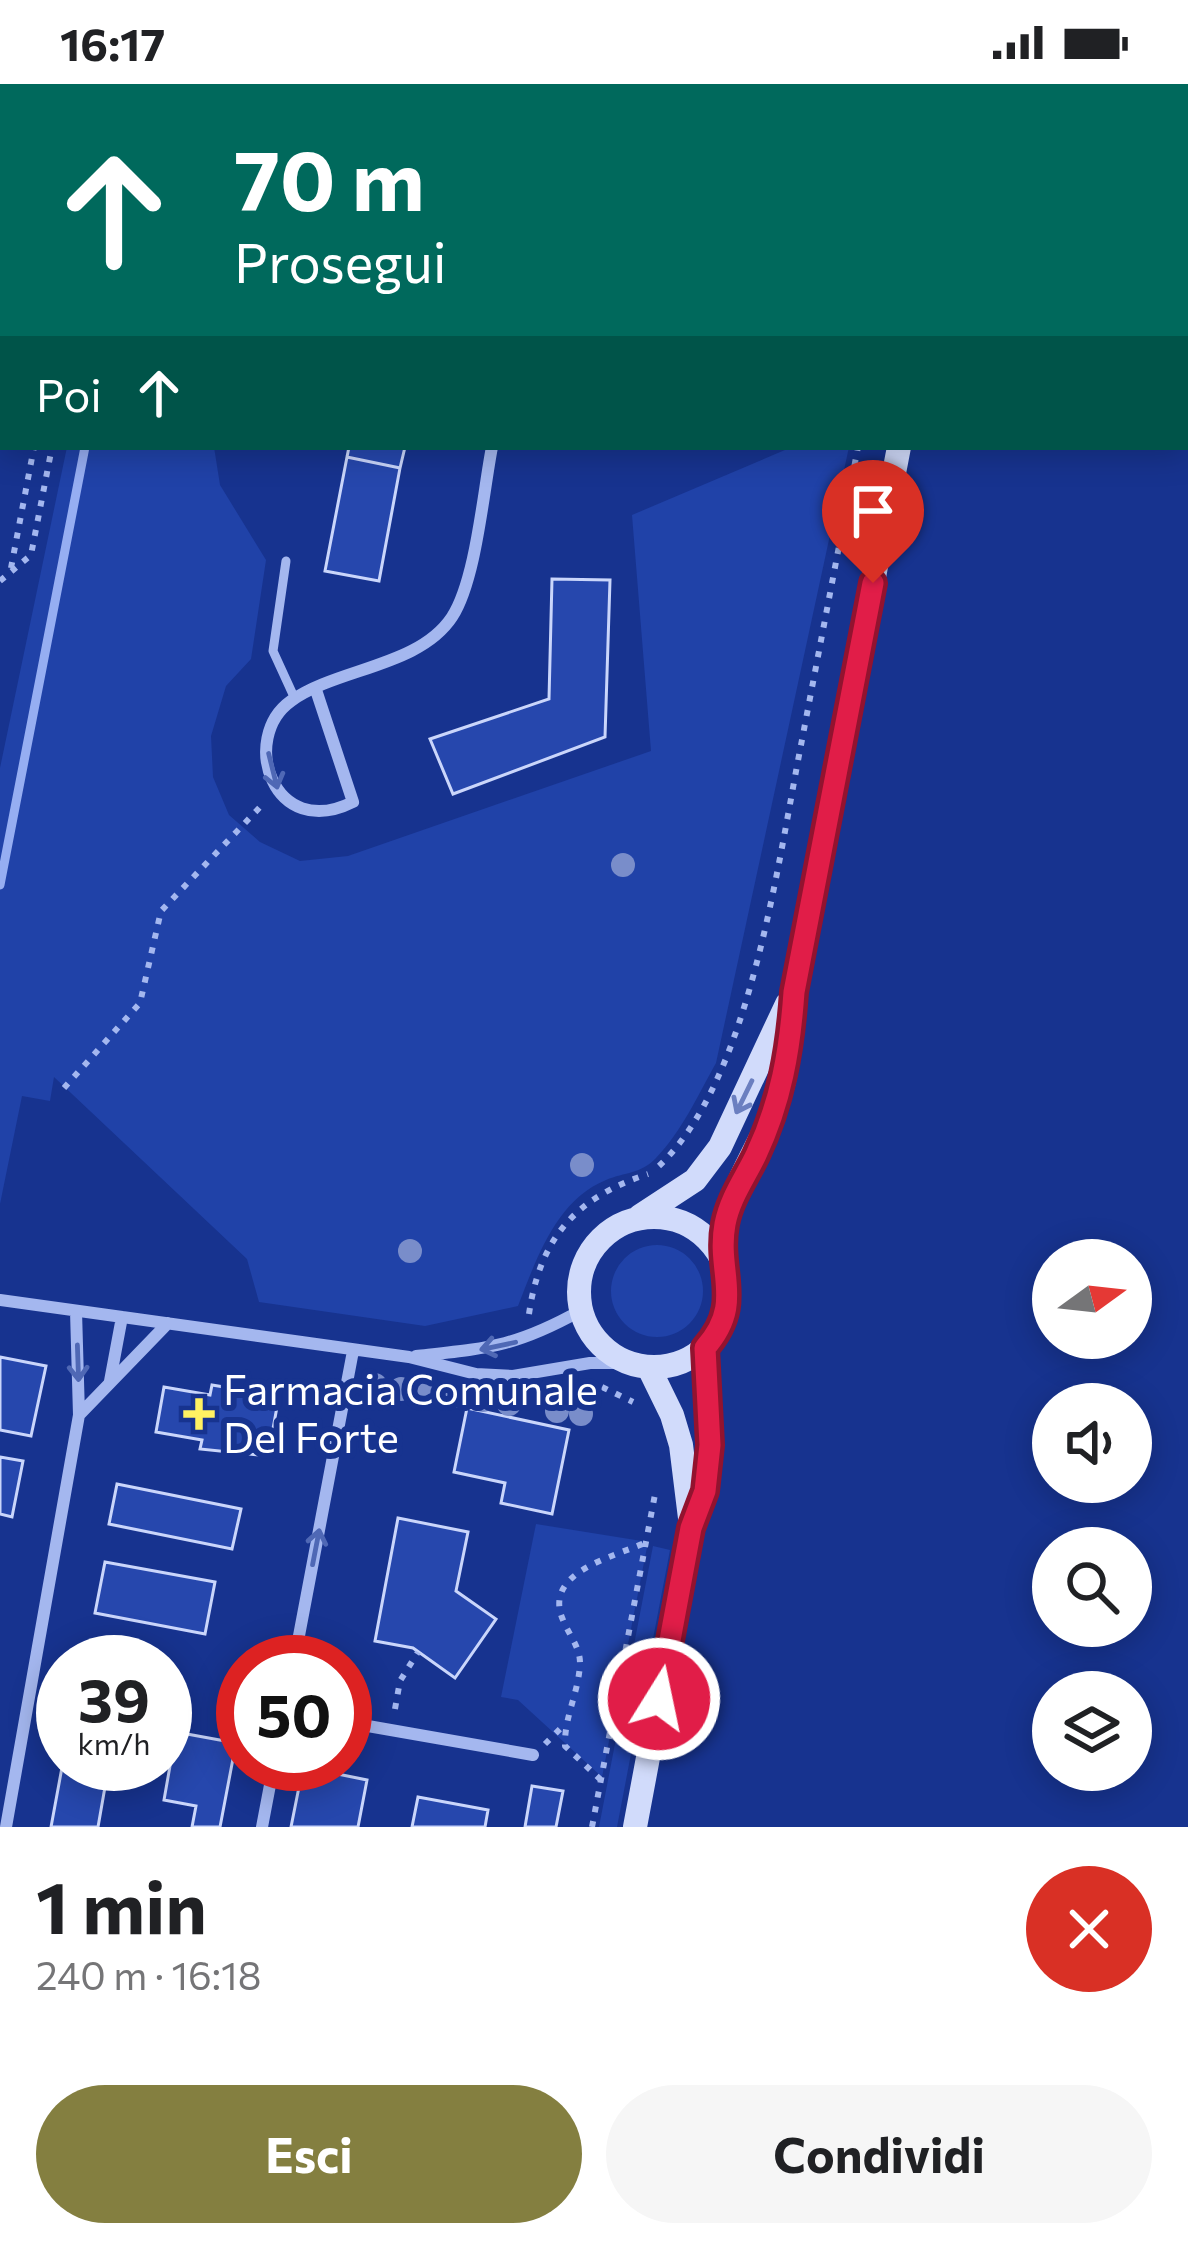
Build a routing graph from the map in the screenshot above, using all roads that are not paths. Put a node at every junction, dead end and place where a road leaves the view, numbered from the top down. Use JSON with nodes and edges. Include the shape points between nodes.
{"nodes":[{"id":1,"x":491,"y":450,"type":"edge"},
{"id":2,"x":898,"y":450,"type":"edge"},
{"id":3,"x":286,"y":561,"type":"dead end"},
{"id":4,"x":316,"y":690,"type":"junction"},
{"id":5,"x":295,"y":699,"type":"junction"},
{"id":6,"x":794,"y":992,"type":"junction"},
{"id":7,"x":638,"y":1218,"type":"junction"},
{"id":8,"x":724,"y":1264,"type":"junction"},
{"id":9,"x":0,"y":1300,"type":"edge"},
{"id":10,"x":76,"y":1311,"type":"junction"},
{"id":11,"x":580,"y":1311,"type":"junction"},
{"id":12,"x":122,"y":1317,"type":"junction"},
{"id":13,"x":167,"y":1323,"type":"junction"},
{"id":14,"x":705,"y":1348,"type":"junction"},
{"id":15,"x":353,"y":1352,"type":"junction"},
{"id":16,"x":409,"y":1357,"type":"junction"},
{"id":17,"x":638,"y":1365,"type":"junction"},
{"id":18,"x":110,"y":1381,"type":"junction"},
{"id":19,"x":80,"y":1415,"type":"junction"},
{"id":20,"x":691,"y":1528,"type":"junction"},
{"id":21,"x":299,"y":1635,"type":"edge"},
{"id":22,"x":372,"y":1727,"type":"edge"},
{"id":23,"x":533,"y":1756,"type":"dead end"},
{"id":24,"x":269,"y":1791,"type":"edge"},
{"id":25,"x":5,"y":1827,"type":"edge"},
{"id":26,"x":262,"y":1827,"type":"edge"},
{"id":27,"x":635,"y":1827,"type":"edge"}],
"edges":[{"from":1,"to":4,"type":"street","via":[[464,594],[451,620],[430,641]]},
{"from":2,"to":6,"type":"main road"},
{"from":3,"to":5,"type":"lane","via":[[273,651]]},
{"from":4,"to":5,"type":"street"},
{"from":5,"to":4,"type":"street","one_way":true,"via":[[273,724],[268,774],[283,799],[310,812],[336,811],[353,802]]},
{"from":6,"to":7,"type":"main road","one_way":true,"via":[[720,1147],[694,1180]]},
{"from":6,"to":8,"type":"main road","via":[[781,1092],[736,1190]]},
{"from":7,"to":8,"type":"main road","via":[[663,1216],[693,1227]]},
{"from":7,"to":11,"type":"main road","via":[[596,1242],[578,1286]]},
{"from":8,"to":14,"type":"main road","via":[[726,1313]]},
{"from":9,"to":10,"type":"street"},
{"from":10,"to":12,"type":"street"},
{"from":10,"to":19,"type":"street","one_way":true},
{"from":11,"to":16,"type":"street","one_way":true,"via":[[495,1348]]},
{"from":11,"to":17,"type":"main road","via":[[607,1352]]},
{"from":12,"to":13,"type":"street"},
{"from":12,"to":18,"type":"street"},
{"from":13,"to":15,"type":"street"},
{"from":13,"to":18,"type":"street"},
{"from":14,"to":17,"type":"main road","via":[[684,1362]]},
{"from":14,"to":20,"type":"main road","via":[[710,1445]]},
{"from":15,"to":16,"type":"street"},
{"from":21,"to":15,"type":"street","one_way":true},
{"from":16,"to":17,"type":"street","via":[[513,1376]]},
{"from":17,"to":20,"type":"main road","via":[[673,1415]]},
{"from":18,"to":19,"type":"street"},
{"from":19,"to":25,"type":"street"},
{"from":20,"to":27,"type":"main road"},
{"from":22,"to":23,"type":"street"},
{"from":24,"to":26,"type":"street"}]}
